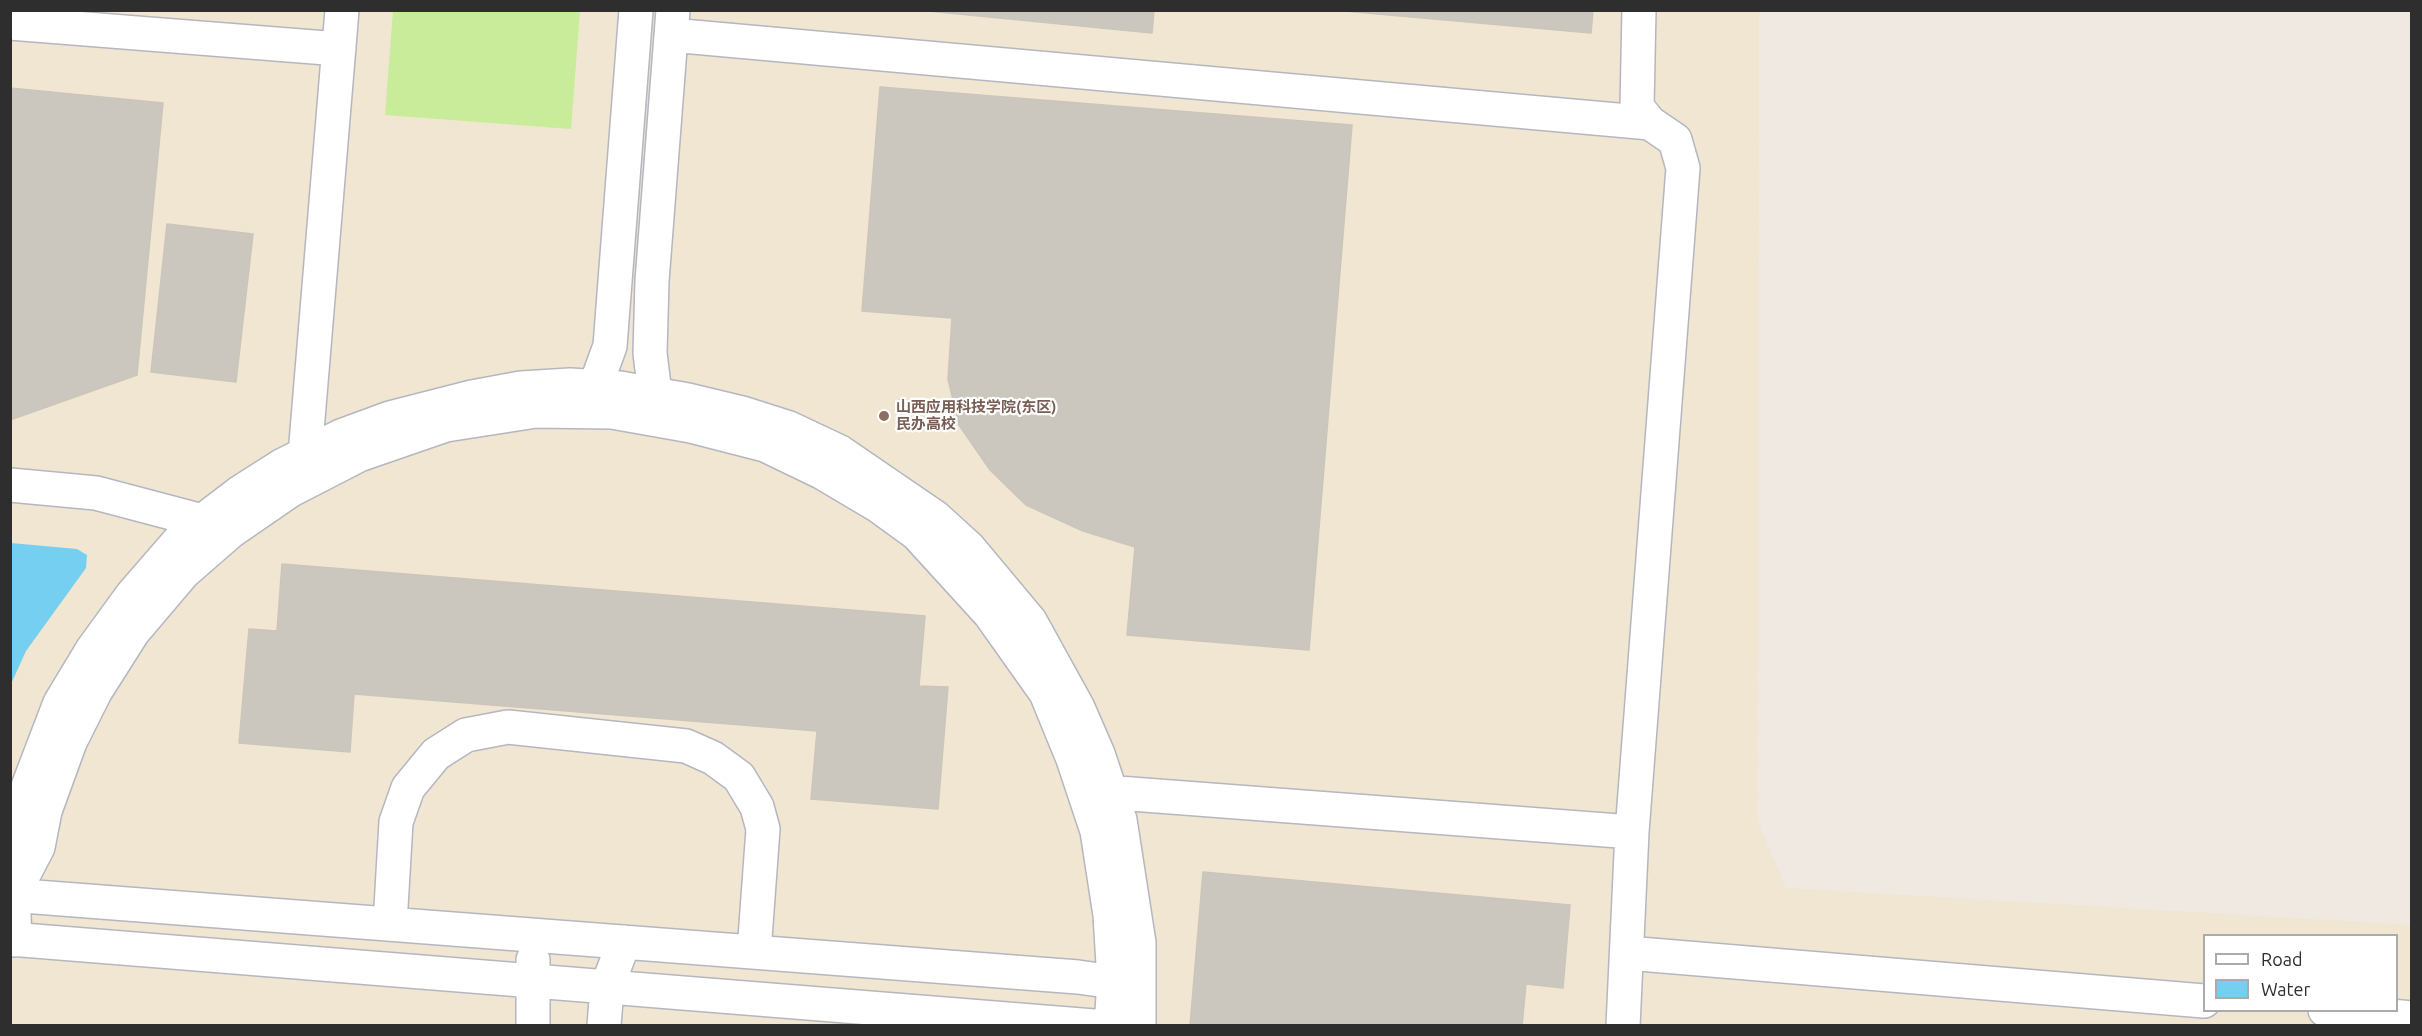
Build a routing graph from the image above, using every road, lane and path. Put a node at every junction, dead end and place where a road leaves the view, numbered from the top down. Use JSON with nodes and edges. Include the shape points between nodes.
{"nodes":[{"id":1,"x":342,"y":10,"type":"edge"},
{"id":2,"x":636,"y":10,"type":"edge"},
{"id":3,"x":1639,"y":10,"type":"edge"},
{"id":4,"x":10,"y":23,"type":"edge"},
{"id":5,"x":672,"y":23,"type":"edge"},
{"id":6,"x":339,"y":49,"type":"junction"},
{"id":7,"x":1650,"y":123,"type":"junction"},
{"id":8,"x":586,"y":399,"type":"junction"},
{"id":9,"x":662,"y":408,"type":"junction"},
{"id":10,"x":305,"y":455,"type":"junction"},
{"id":11,"x":10,"y":486,"type":"edge"},
{"id":12,"x":202,"y":521,"type":"junction"},
{"id":13,"x":1098,"y":792,"type":"junction"},
{"id":14,"x":1632,"y":832,"type":"junction"},
{"id":15,"x":12,"y":895,"type":"edge"},
{"id":16,"x":390,"y":924,"type":"junction"},
{"id":17,"x":532,"y":934,"type":"junction"},
{"id":18,"x":13,"y":940,"type":"edge"},
{"id":19,"x":624,"y":942,"type":"junction"},
{"id":20,"x":754,"y":952,"type":"junction"},
{"id":21,"x":1627,"y":953,"type":"junction"},
{"id":22,"x":535,"y":981,"type":"junction"},
{"id":23,"x":1126,"y":984,"type":"junction"},
{"id":24,"x":607,"y":987,"type":"junction"},
{"id":25,"x":2203,"y":1001,"type":"edge"},
{"id":26,"x":2337,"y":1012,"type":"edge"},
{"id":27,"x":2412,"y":1018,"type":"edge"},
{"id":28,"x":533,"y":1026,"type":"edge"},
{"id":29,"x":604,"y":1026,"type":"edge"},
{"id":30,"x":1094,"y":1026,"type":"edge"},
{"id":31,"x":1111,"y":1026,"type":"edge"},
{"id":32,"x":1139,"y":1026,"type":"edge"},
{"id":33,"x":1623,"y":1026,"type":"edge"}],
"edges":[{"from":1,"to":6,"type":"lane"},
{"from":2,"to":8,"type":"lane","via":[[610,346]]},
{"from":3,"to":7,"type":"lane","via":[[1637,107]]},
{"from":4,"to":6,"type":"lane"},
{"from":5,"to":7,"type":"lane"},
{"from":5,"to":9,"type":"lane","via":[[650,353]]},
{"from":6,"to":10,"type":"lane"},
{"from":7,"to":14,"type":"lane","via":[[1675,140],[1683,168]]},
{"from":8,"to":9,"type":"lane","via":[[612,412]]},
{"from":8,"to":10,"type":"lane","via":[[570,385],[521,388],[424,408],[341,436]]},
{"from":8,"to":15,"type":"lane","via":[[446,425],[359,455],[291,490],[215,545],[183,573],[133,632],[95,692],[70,742],[45,812],[38,847]]},
{"from":9,"to":13,"type":"lane","via":[[765,445],[823,472],[917,534],[990,614],[1046,693],[1073,759]]},
{"from":10,"to":12,"type":"lane","via":[[238,493]]},
{"from":11,"to":12,"type":"lane","via":[[96,493]]},
{"from":12,"to":15,"type":"lane","via":[[184,535],[132,595],[60,703],[11,841]]},
{"from":13,"to":14,"type":"lane"},
{"from":13,"to":23,"type":"lane","via":[[1120,820],[1134,904],[1139,943]]},
{"from":14,"to":21,"type":"lane"},
{"from":15,"to":16,"type":"lane"},
{"from":15,"to":18,"type":"lane"},
{"from":16,"to":17,"type":"lane"},
{"from":16,"to":20,"type":"lane","via":[[396,822],[408,788],[435,754],[466,735],[508,727],[686,746],[713,758],[739,777],[757,807],[763,829]]},
{"from":17,"to":19,"type":"lane"},
{"from":17,"to":22,"type":"lane"},
{"from":18,"to":22,"type":"lane"},
{"from":19,"to":20,"type":"lane"},
{"from":19,"to":24,"type":"lane"},
{"from":20,"to":23,"type":"lane"},
{"from":21,"to":25,"type":"lane"},
{"from":21,"to":33,"type":"lane"},
{"from":22,"to":24,"type":"lane"},
{"from":22,"to":28,"type":"lane"},
{"from":23,"to":31,"type":"lane"},
{"from":23,"to":32,"type":"lane"},
{"from":24,"to":29,"type":"lane"},
{"from":24,"to":30,"type":"lane"},
{"from":26,"to":27,"type":"lane"}]}
